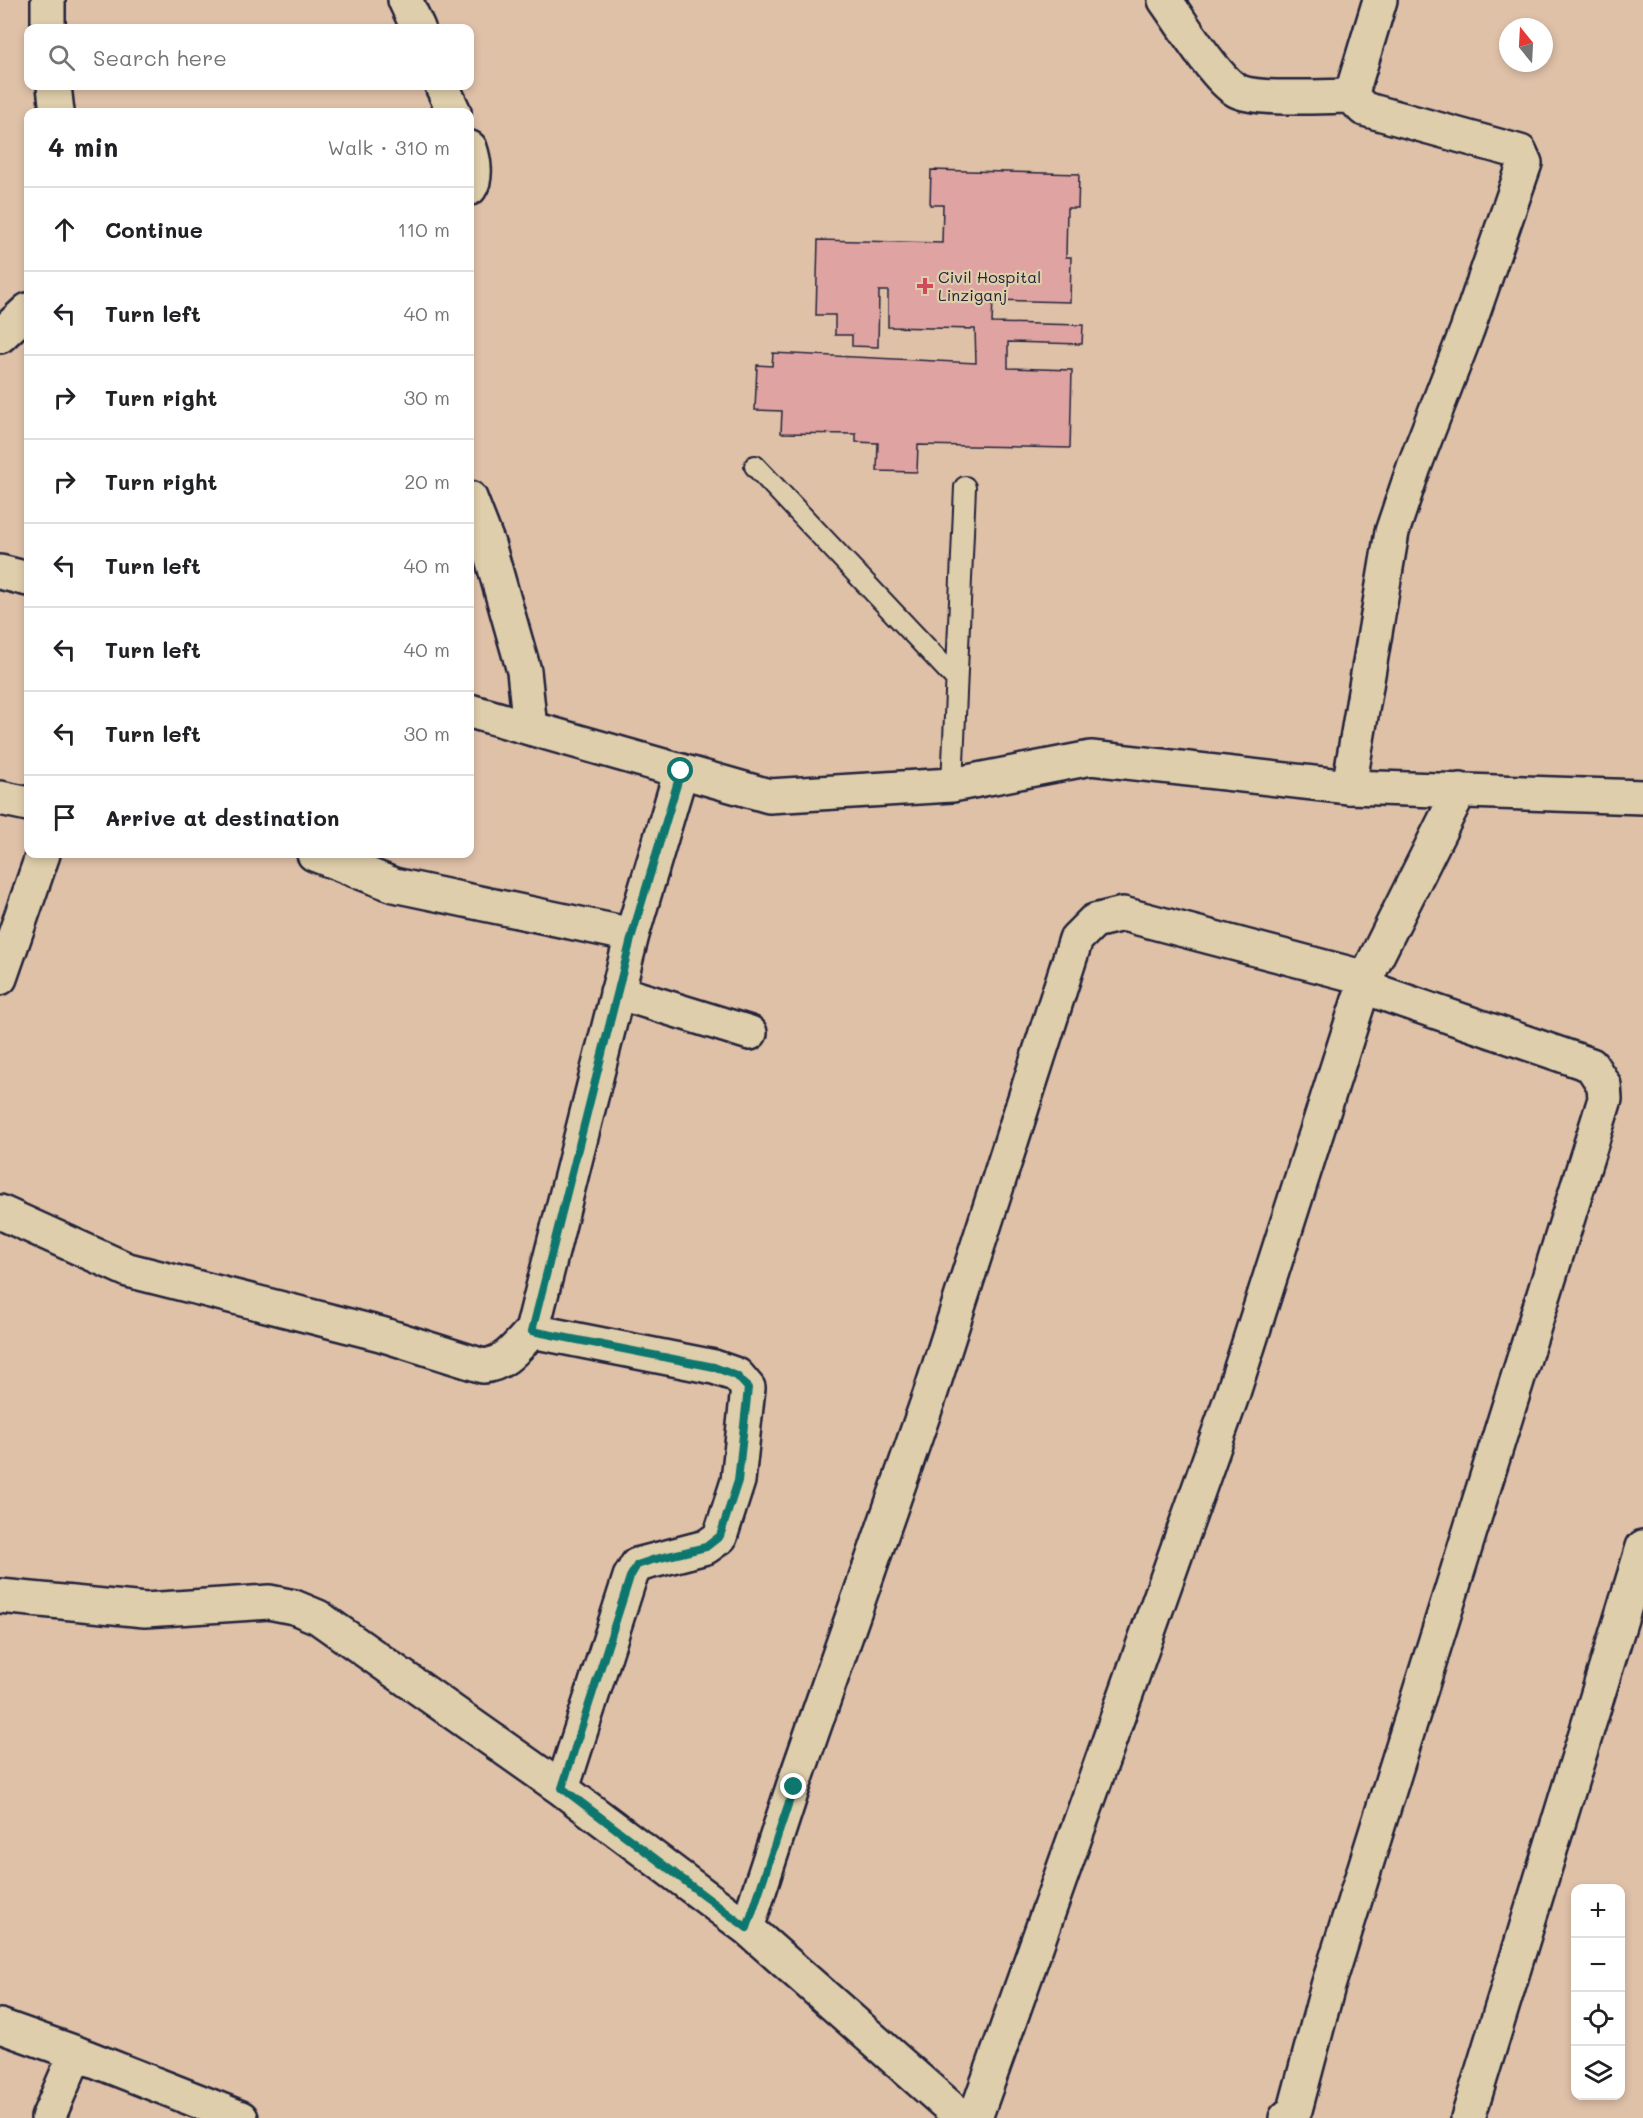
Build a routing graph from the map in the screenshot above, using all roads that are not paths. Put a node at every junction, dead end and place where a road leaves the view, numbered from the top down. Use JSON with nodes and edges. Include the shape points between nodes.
{"nodes":[{"id":1,"x":48,"y":0,"type":"edge"},
{"id":2,"x":405,"y":0,"type":"edge"},
{"id":3,"x":1165,"y":0,"type":"edge"},
{"id":4,"x":1380,"y":0,"type":"edge"},
{"id":5,"x":48,"y":24,"type":"edge"},
{"id":6,"x":416,"y":24,"type":"edge"},
{"id":7,"x":54,"y":90,"type":"edge"},
{"id":8,"x":444,"y":90,"type":"edge"},
{"id":9,"x":1351,"y":96,"type":"junction"},
{"id":10,"x":57,"y":108,"type":"edge"},
{"id":11,"x":452,"y":108,"type":"edge"},
{"id":12,"x":24,"y":314,"type":"edge"},
{"id":13,"x":0,"y":336,"type":"edge"},
{"id":14,"x":755,"y":466,"type":"dead end"},
{"id":15,"x":964,"y":487,"type":"dead end"},
{"id":16,"x":474,"y":508,"type":"edge"},
{"id":17,"x":0,"y":572,"type":"edge"},
{"id":18,"x":24,"y":578,"type":"edge"},
{"id":19,"x":956,"y":679,"type":"junction"},
{"id":20,"x":474,"y":712,"type":"edge"},
{"id":21,"x":530,"y":728,"type":"junction"},
{"id":22,"x":681,"y":771,"type":"junction"},
{"id":23,"x":952,"y":785,"type":"junction"},
{"id":24,"x":1349,"y":787,"type":"junction"},
{"id":25,"x":1460,"y":790,"type":"junction"},
{"id":26,"x":1643,"y":797,"type":"edge"},
{"id":27,"x":0,"y":798,"type":"edge"},
{"id":28,"x":24,"y":803,"type":"edge"},
{"id":29,"x":42,"y":858,"type":"edge"},
{"id":30,"x":324,"y":858,"type":"edge"},
{"id":31,"x":632,"y":935,"type":"junction"},
{"id":32,"x":0,"y":978,"type":"edge"},
{"id":33,"x":1365,"y":982,"type":"junction"},
{"id":34,"x":617,"y":992,"type":"junction"},
{"id":35,"x":750,"y":1034,"type":"dead end"},
{"id":36,"x":0,"y":1212,"type":"edge"},
{"id":37,"x":532,"y":1331,"type":"junction"},
{"id":38,"x":1643,"y":1547,"type":"edge"},
{"id":39,"x":0,"y":1596,"type":"edge"},
{"id":40,"x":562,"y":1788,"type":"junction"},
{"id":41,"x":747,"y":1928,"type":"junction"},
{"id":42,"x":0,"y":2026,"type":"edge"},
{"id":43,"x":76,"y":2053,"type":"junction"},
{"id":44,"x":48,"y":2118,"type":"edge"},
{"id":45,"x":242,"y":2118,"type":"edge"},
{"id":46,"x":962,"y":2118,"type":"edge"},
{"id":47,"x":975,"y":2118,"type":"edge"},
{"id":48,"x":1286,"y":2118,"type":"edge"},
{"id":49,"x":1468,"y":2118,"type":"edge"}],
"edges":[{"from":1,"to":5,"type":"street"},
{"from":2,"to":6,"type":"street"},
{"from":3,"to":9,"type":"street","via":[[1221,78],[1237,91],[1254,96]]},
{"from":4,"to":9,"type":"street"},
{"from":7,"to":10,"type":"street"},
{"from":8,"to":11,"type":"street"},
{"from":9,"to":24,"type":"street","via":[[1364,109],[1520,152],[1525,163],[1392,532]]},
{"from":12,"to":13,"type":"street"},
{"from":14,"to":19,"type":"lane"},
{"from":15,"to":19,"type":"lane"},
{"from":16,"to":21,"type":"street","via":[[524,671]]},
{"from":17,"to":18,"type":"street"},
{"from":19,"to":23,"type":"lane"},
{"from":20,"to":21,"type":"street"},
{"from":21,"to":22,"type":"street"},
{"from":22,"to":23,"type":"street","via":[[769,796]]},
{"from":22,"to":31,"type":"street"},
{"from":23,"to":24,"type":"street","via":[[1091,758]]},
{"from":24,"to":25,"type":"street"},
{"from":25,"to":26,"type":"street"},
{"from":25,"to":33,"type":"street"},
{"from":27,"to":28,"type":"street"},
{"from":29,"to":32,"type":"street"},
{"from":30,"to":31,"type":"street","via":[[394,885]]},
{"from":31,"to":34,"type":"street"},
{"from":33,"to":41,"type":"street","via":[[1123,914],[1094,921],[1076,939],[930,1395]]},
{"from":33,"to":47,"type":"street","via":[[1233,1393]]},
{"from":33,"to":48,"type":"street","via":[[1591,1065],[1604,1085],[1605,1099],[1328,1986],[1295,2110]]},
{"from":34,"to":35,"type":"street"},
{"from":34,"to":37,"type":"street"},
{"from":36,"to":37,"type":"street","via":[[128,1270],[381,1334],[483,1366],[507,1357]]},
{"from":37,"to":40,"type":"street","via":[[714,1367],[737,1376],[748,1388],[738,1481],[720,1536],[706,1547],[637,1565]]},
{"from":38,"to":49,"type":"street"},
{"from":39,"to":40,"type":"street","via":[[145,1610],[269,1602],[294,1607],[327,1623]]},
{"from":40,"to":41,"type":"street"},
{"from":41,"to":46,"type":"street"},
{"from":42,"to":43,"type":"street"},
{"from":43,"to":44,"type":"street"},
{"from":43,"to":45,"type":"street"}]}
